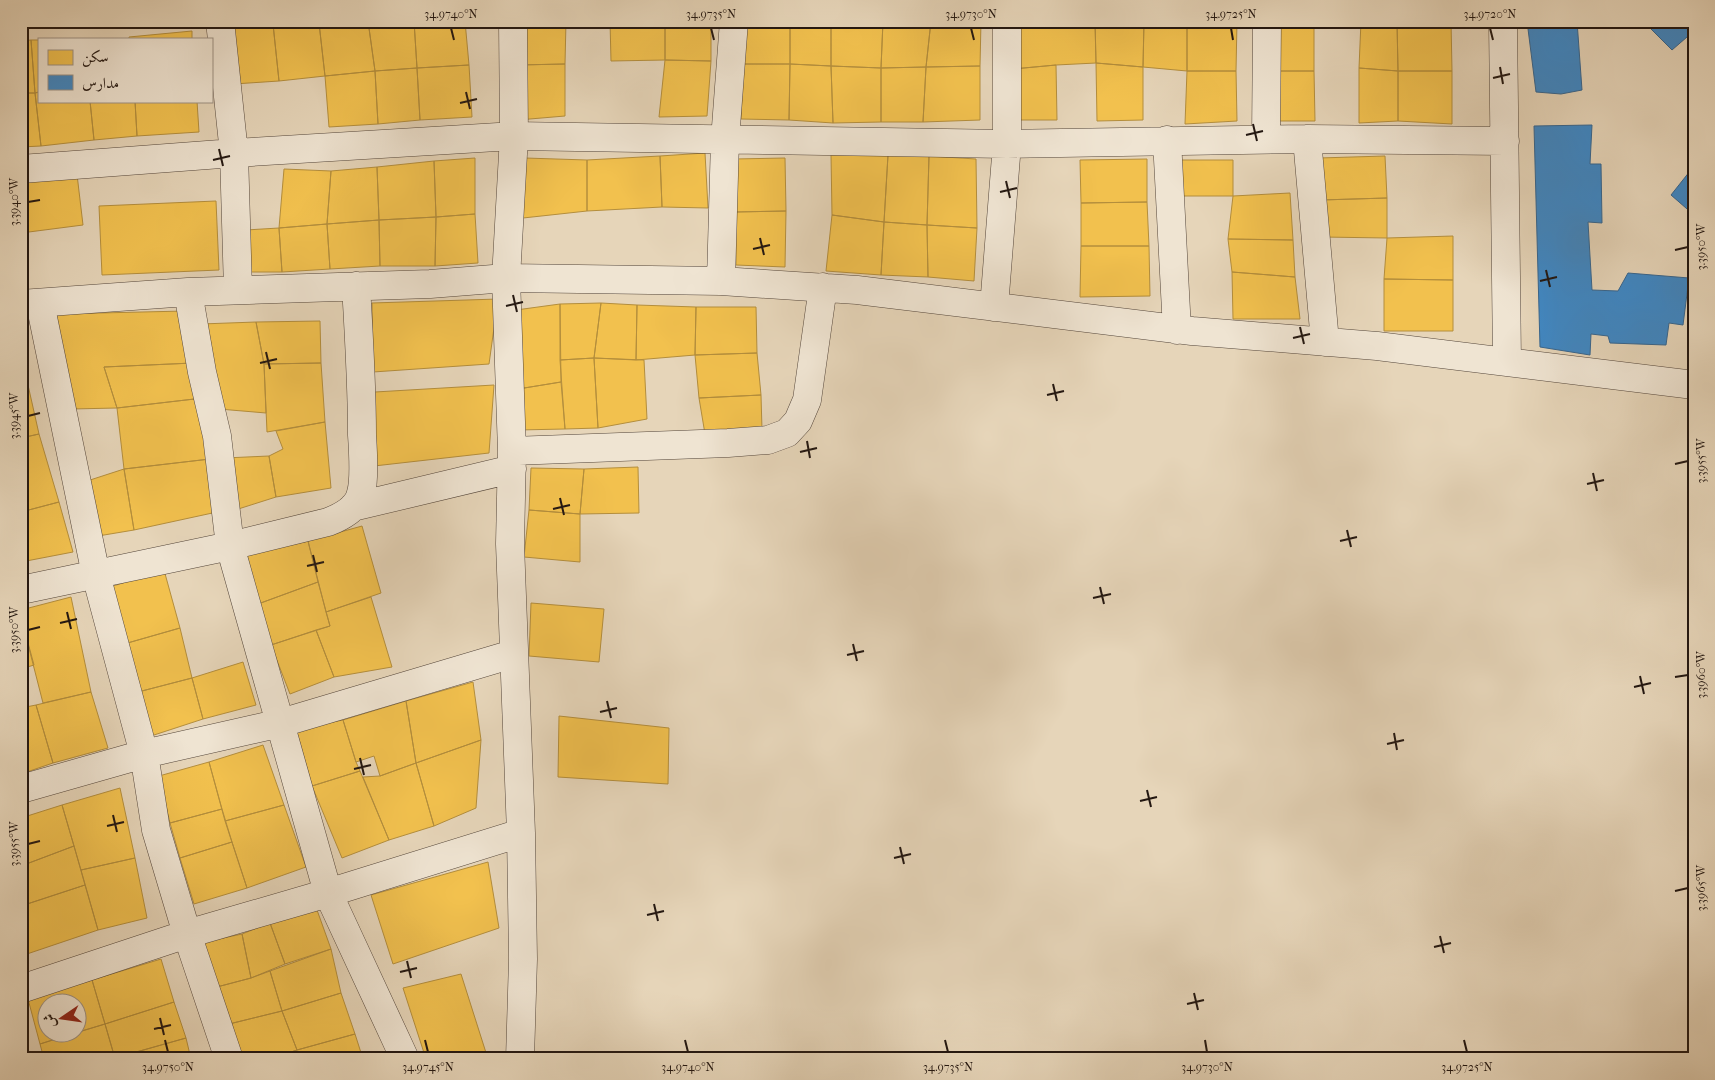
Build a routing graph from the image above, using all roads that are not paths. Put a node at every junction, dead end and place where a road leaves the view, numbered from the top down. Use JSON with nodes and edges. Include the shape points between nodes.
{"nodes":[{"id":1,"x":220,"y":21,"type":"edge"},
{"id":2,"x":513,"y":21,"type":"edge"},
{"id":3,"x":734,"y":21,"type":"edge"},
{"id":4,"x":1007,"y":21,"type":"edge"},
{"id":5,"x":1267,"y":21,"type":"edge"},
{"id":6,"x":1503,"y":21,"type":"edge"},
{"id":7,"x":514,"y":136,"type":"junction"},
{"id":8,"x":1266,"y":139,"type":"junction"},
{"id":9,"x":1307,"y":139,"type":"junction"},
{"id":10,"x":725,"y":140,"type":"junction"},
{"id":11,"x":1167,"y":140,"type":"junction"},
{"id":12,"x":1505,"y":141,"type":"junction"},
{"id":13,"x":1007,"y":144,"type":"junction"},
{"id":14,"x":234,"y":152,"type":"junction"},
{"id":15,"x":21,"y":168,"type":"edge"},
{"id":16,"x":506,"y":278,"type":"junction"},
{"id":17,"x":721,"y":282,"type":"junction"},
{"id":18,"x":356,"y":286,"type":"junction"},
{"id":19,"x":823,"y":287,"type":"junction"},
{"id":20,"x":238,"y":290,"type":"junction"},
{"id":21,"x":188,"y":292,"type":"junction"},
{"id":22,"x":31,"y":303,"type":"edge"},
{"id":23,"x":994,"y":307,"type":"junction"},
{"id":24,"x":1177,"y":330,"type":"junction"},
{"id":25,"x":1325,"y":342,"type":"junction"},
{"id":26,"x":1507,"y":362,"type":"junction"},
{"id":27,"x":1694,"y":385,"type":"edge"},
{"id":28,"x":512,"y":460,"type":"junction"},
{"id":29,"x":353,"y":507,"type":"junction"},
{"id":30,"x":230,"y":546,"type":"junction"},
{"id":31,"x":96,"y":575,"type":"junction"},
{"id":32,"x":21,"y":590,"type":"edge"},
{"id":33,"x":513,"y":654,"type":"junction"},
{"id":34,"x":281,"y":723,"type":"junction"},
{"id":35,"x":144,"y":754,"type":"junction"},
{"id":36,"x":21,"y":789,"type":"edge"},
{"id":37,"x":521,"y":833,"type":"junction"},
{"id":38,"x":328,"y":893,"type":"junction"},
{"id":39,"x":187,"y":934,"type":"junction"},
{"id":40,"x":21,"y":989,"type":"edge"},
{"id":41,"x":229,"y":1059,"type":"edge"},
{"id":42,"x":405,"y":1059,"type":"edge"},
{"id":43,"x":520,"y":1059,"type":"edge"}],
"edges":[{"from":1,"to":14,"type":"street"},
{"from":2,"to":7,"type":"street"},
{"from":3,"to":10,"type":"street"},
{"from":4,"to":13,"type":"street"},
{"from":5,"to":8,"type":"street"},
{"from":6,"to":12,"type":"street"},
{"from":7,"to":10,"type":"street"},
{"from":7,"to":14,"type":"street"},
{"from":7,"to":16,"type":"street"},
{"from":8,"to":9,"type":"street"},
{"from":8,"to":11,"type":"street"},
{"from":9,"to":12,"type":"street"},
{"from":9,"to":25,"type":"street"},
{"from":10,"to":13,"type":"street"},
{"from":10,"to":17,"type":"street"},
{"from":11,"to":13,"type":"street"},
{"from":11,"to":24,"type":"street"},
{"from":12,"to":26,"type":"street"},
{"from":13,"to":23,"type":"street"},
{"from":14,"to":15,"type":"street"},
{"from":14,"to":20,"type":"street"},
{"from":16,"to":17,"type":"street"},
{"from":16,"to":18,"type":"street"},
{"from":16,"to":28,"type":"street"},
{"from":17,"to":19,"type":"street"},
{"from":18,"to":20,"type":"street"},
{"from":18,"to":29,"type":"street","via":[[363,456],[361,494]]},
{"from":19,"to":23,"type":"street"},
{"from":19,"to":28,"type":"street","via":[[807,400],[798,420],[787,433],[768,440]]},
{"from":20,"to":21,"type":"street"},
{"from":21,"to":22,"type":"street"},
{"from":21,"to":30,"type":"street","via":[[217,436]]},
{"from":22,"to":31,"type":"street"},
{"from":23,"to":24,"type":"street"},
{"from":24,"to":25,"type":"street"},
{"from":25,"to":26,"type":"street"},
{"from":26,"to":27,"type":"street"},
{"from":28,"to":29,"type":"street"},
{"from":28,"to":33,"type":"street"},
{"from":29,"to":30,"type":"street","via":[[328,522]]},
{"from":30,"to":31,"type":"street"},
{"from":30,"to":34,"type":"street"},
{"from":31,"to":32,"type":"street"},
{"from":31,"to":35,"type":"street"},
{"from":33,"to":34,"type":"street"},
{"from":33,"to":37,"type":"street"},
{"from":34,"to":35,"type":"street"},
{"from":34,"to":38,"type":"street"},
{"from":35,"to":36,"type":"street"},
{"from":35,"to":39,"type":"street","via":[[156,830]]},
{"from":37,"to":38,"type":"street"},
{"from":37,"to":43,"type":"street","via":[[523,959]]},
{"from":38,"to":39,"type":"street"},
{"from":38,"to":42,"type":"street"},
{"from":39,"to":40,"type":"street"},
{"from":39,"to":41,"type":"street"}]}
